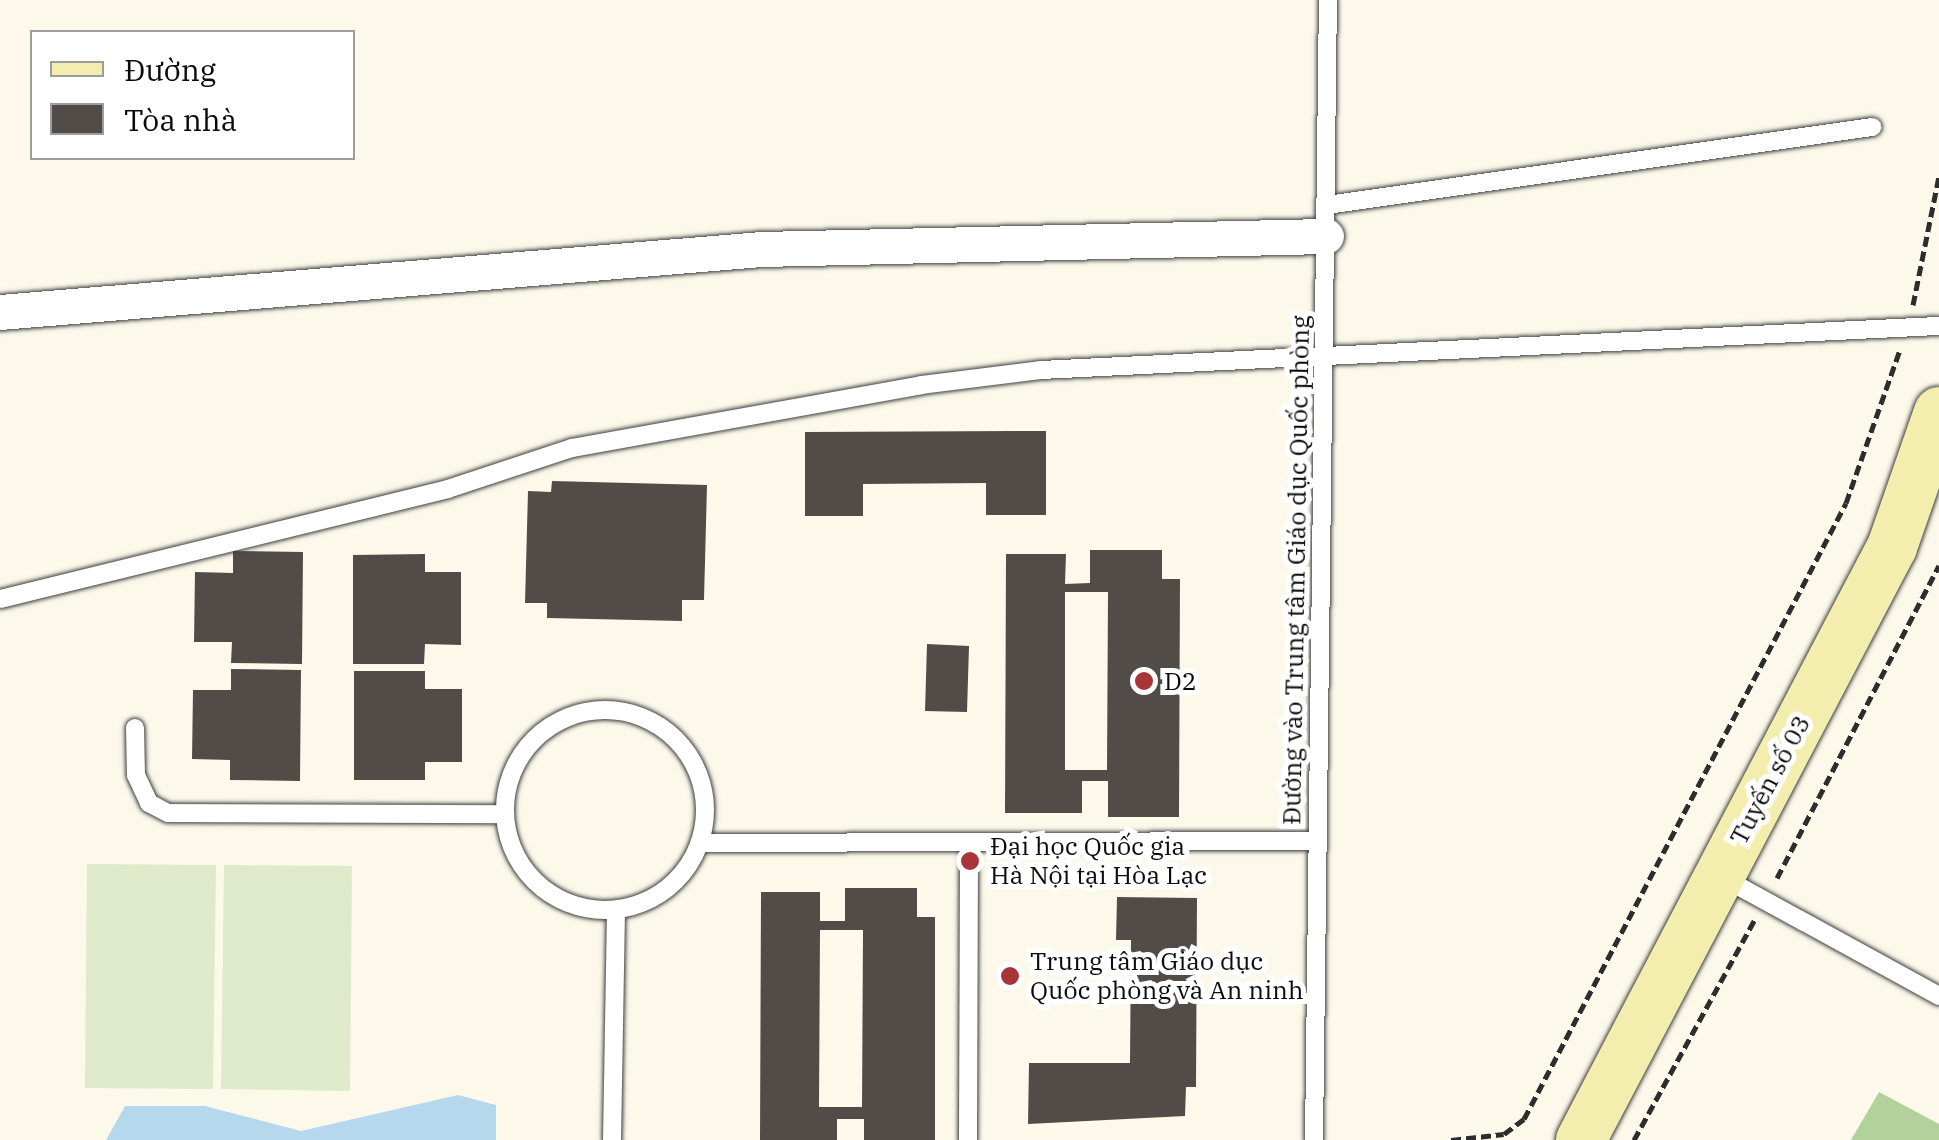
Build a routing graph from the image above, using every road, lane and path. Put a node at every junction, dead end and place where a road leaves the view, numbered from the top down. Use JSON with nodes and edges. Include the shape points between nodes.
{"nodes":[{"id":1,"x":1328,"y":0,"type":"edge"},
{"id":2,"x":1872,"y":127,"type":"dead end"},
{"id":3,"x":1939,"y":176,"type":"edge"},
{"id":4,"x":1327,"y":221,"type":"junction"},
{"id":5,"x":0,"y":312,"type":"edge"},
{"id":6,"x":1907,"y":325,"type":"junction"},
{"id":7,"x":1939,"y":326,"type":"edge"},
{"id":8,"x":1324,"y":356,"type":"junction"},
{"id":9,"x":1939,"y":412,"type":"edge"},
{"id":10,"x":1939,"y":566,"type":"edge"},
{"id":11,"x":0,"y":599,"type":"edge"},
{"id":12,"x":135,"y":728,"type":"dead end"},
{"id":13,"x":505,"y":814,"type":"junction"},
{"id":14,"x":1317,"y":842,"type":"junction"},
{"id":15,"x":700,"y":843,"type":"junction"},
{"id":16,"x":969,"y":844,"type":"junction"},
{"id":17,"x":1720,"y":876,"type":"junction"},
{"id":18,"x":1764,"y":901,"type":"junction"},
{"id":19,"x":616,"y":910,"type":"junction"},
{"id":20,"x":1939,"y":996,"type":"edge"},
{"id":21,"x":612,"y":1140,"type":"edge"},
{"id":22,"x":968,"y":1140,"type":"edge"},
{"id":23,"x":1314,"y":1140,"type":"edge"},
{"id":24,"x":1452,"y":1140,"type":"edge"},
{"id":25,"x":1581,"y":1140,"type":"edge"},
{"id":26,"x":1634,"y":1140,"type":"edge"}],
"edges":[{"from":1,"to":4,"type":"lane","name":"Đường vào Trung tâm Giáo dục Quốc phòng"},
{"from":2,"to":4,"type":"lane"},
{"from":3,"to":6,"type":"path"},
{"from":4,"to":5,"type":"street","via":[[760,249]]},
{"from":4,"to":8,"type":"lane","name":"Đường vào Trung tâm Giáo dục Quốc phòng"},
{"from":6,"to":7,"type":"lane"},
{"from":6,"to":8,"type":"lane"},
{"from":6,"to":24,"type":"path","via":[[1846,504],[1524,1119],[1504,1134]]},
{"from":8,"to":11,"type":"lane","via":[[1041,370],[572,448],[448,489]]},
{"from":8,"to":14,"type":"lane","name":"Đường vào Trung tâm Giáo dục Quốc phòng"},
{"from":9,"to":17,"type":"street","name":"Tuyến số 03","via":[[1892,547]]},
{"from":10,"to":18,"type":"path"},
{"from":12,"to":13,"type":"lane","via":[[136,775],[149,803],[168,813]]},
{"from":13,"to":15,"type":"lane","via":[[523,753],[545,730],[604,710],[636,714],[686,751],[700,780]]},
{"from":13,"to":19,"type":"lane","via":[[516,853],[539,886],[588,910]]},
{"from":14,"to":16,"type":"lane"},
{"from":14,"to":23,"type":"lane","name":"Đường vào Trung tâm Giáo dục Quốc phòng"},
{"from":15,"to":16,"type":"lane"},
{"from":15,"to":19,"type":"lane","via":[[668,889]]},
{"from":16,"to":22,"type":"lane"},
{"from":17,"to":18,"type":"lane"},
{"from":17,"to":25,"type":"street","name":"Tuyến số 03"},
{"from":18,"to":20,"type":"lane"},
{"from":18,"to":26,"type":"path"},
{"from":19,"to":21,"type":"lane"}]}
